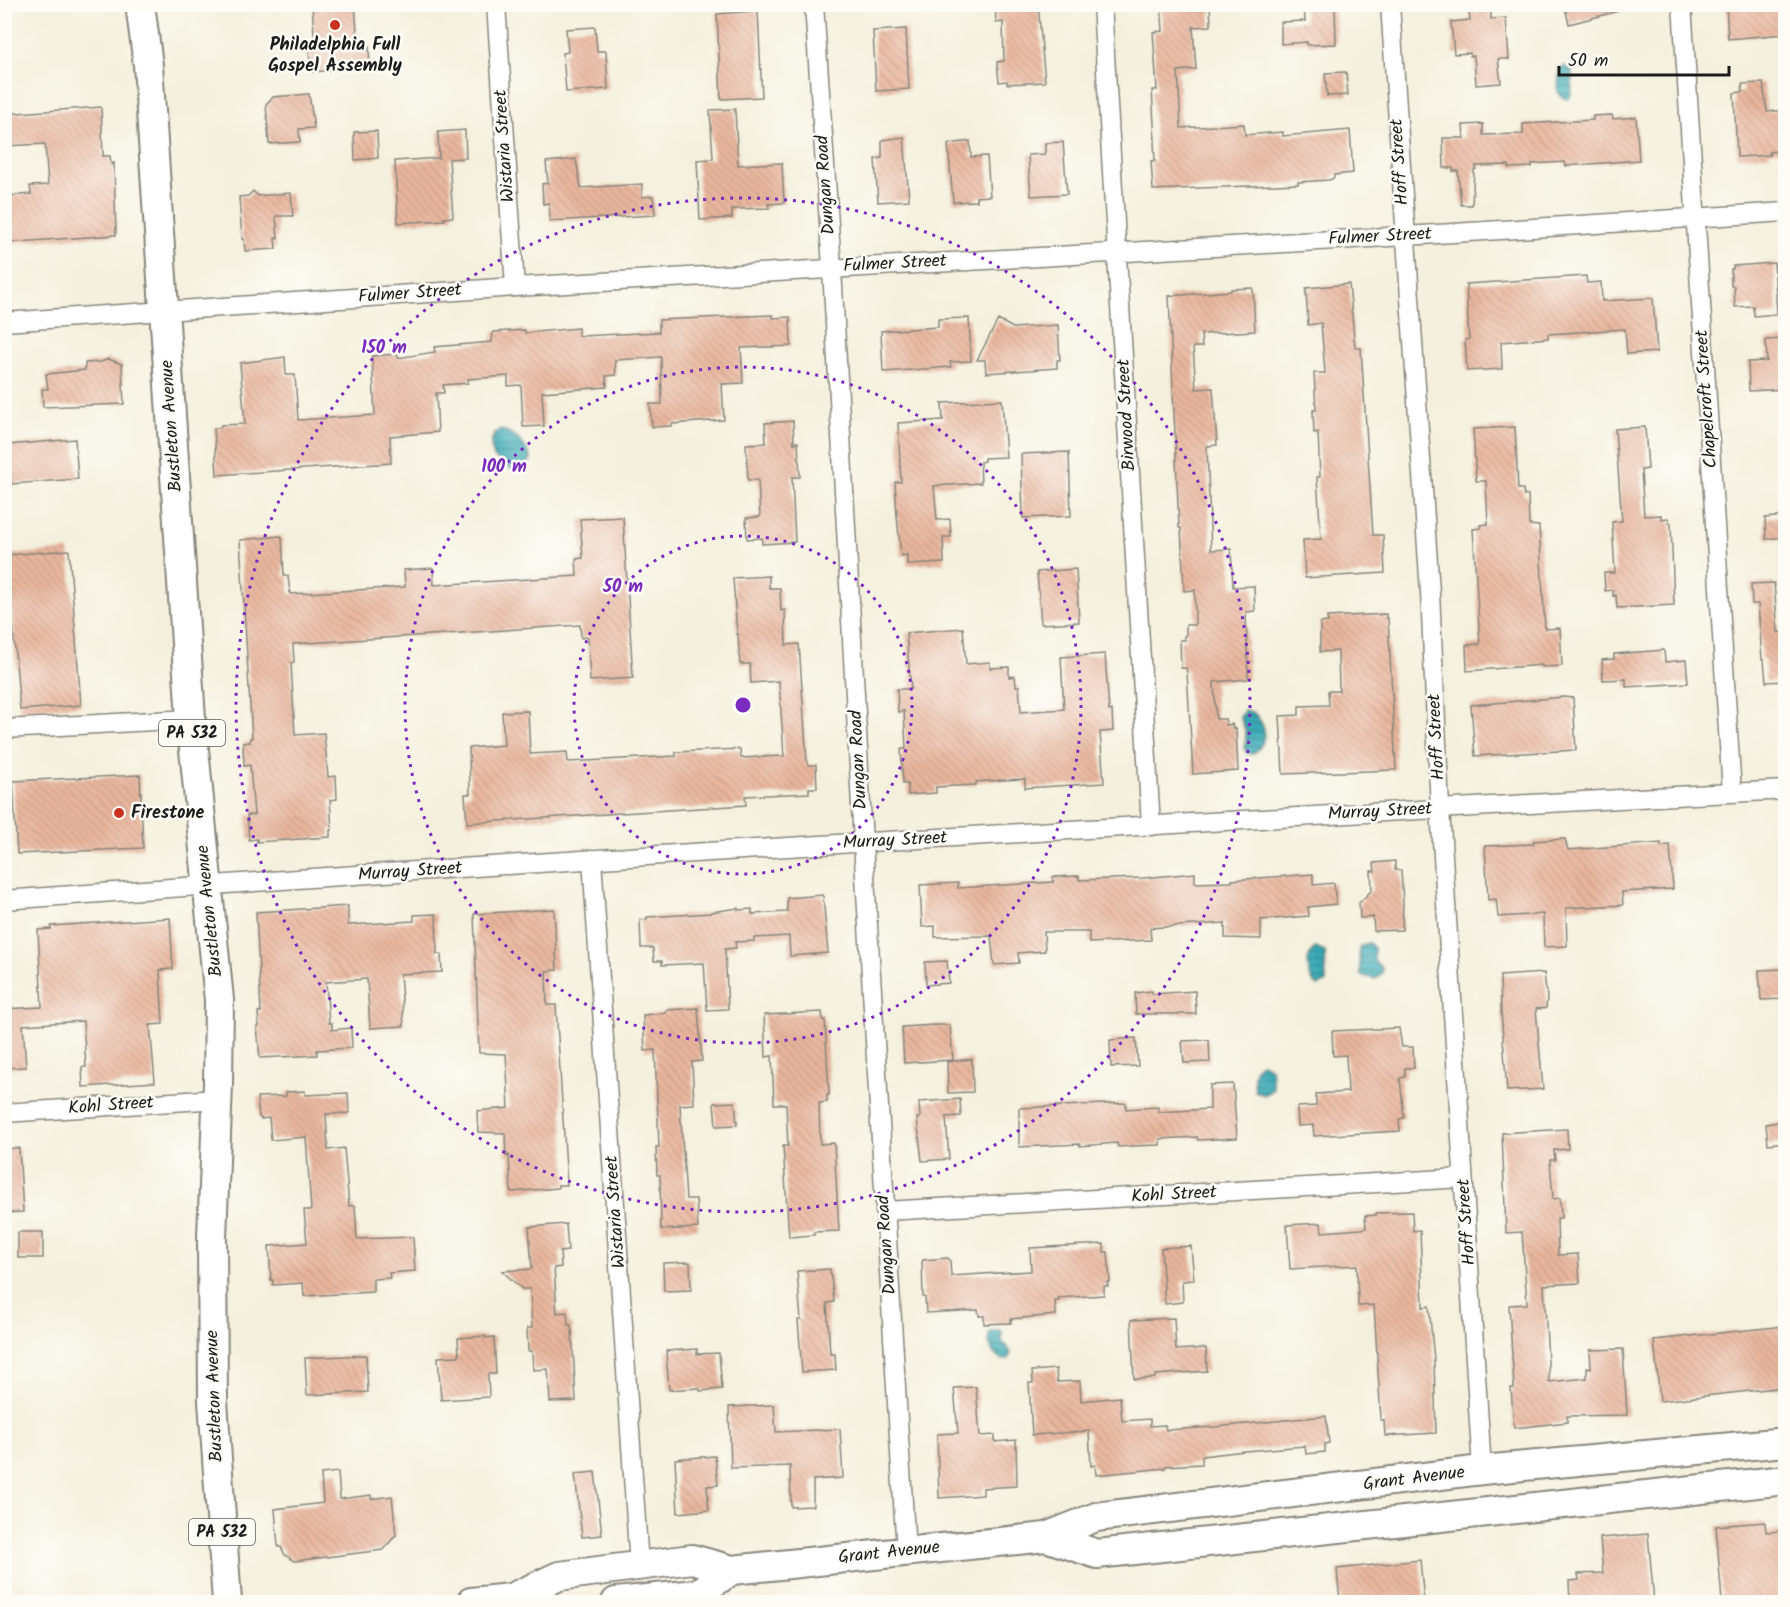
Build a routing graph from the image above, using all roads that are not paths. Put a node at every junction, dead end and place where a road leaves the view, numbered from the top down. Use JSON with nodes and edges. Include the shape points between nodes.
{"nodes":[{"id":1,"x":140,"y":4,"type":"edge"},
{"id":2,"x":496,"y":4,"type":"edge"},
{"id":3,"x":814,"y":4,"type":"edge"},
{"id":4,"x":1102,"y":4,"type":"edge"},
{"id":5,"x":1390,"y":4,"type":"edge"},
{"id":6,"x":1683,"y":4,"type":"edge"},
{"id":7,"x":1785,"y":212,"type":"edge"},
{"id":8,"x":1695,"y":218,"type":"junction"},
{"id":9,"x":1405,"y":236,"type":"junction"},
{"id":10,"x":1117,"y":252,"type":"junction"},
{"id":11,"x":832,"y":268,"type":"junction"},
{"id":12,"x":515,"y":287,"type":"junction"},
{"id":13,"x":165,"y":311,"type":"junction"},
{"id":14,"x":4,"y":321,"type":"edge"},
{"id":15,"x":191,"y":719,"type":"junction"},
{"id":16,"x":4,"y":729,"type":"edge"},
{"id":17,"x":1785,"y":790,"type":"edge"},
{"id":18,"x":1732,"y":793,"type":"junction"},
{"id":19,"x":1440,"y":808,"type":"junction"},
{"id":20,"x":1151,"y":826,"type":"junction"},
{"id":21,"x":863,"y":843,"type":"junction"},
{"id":22,"x":592,"y":859,"type":"junction"},
{"id":23,"x":207,"y":885,"type":"junction"},
{"id":24,"x":4,"y":900,"type":"edge"},
{"id":25,"x":218,"y":1099,"type":"junction"},
{"id":26,"x":4,"y":1113,"type":"edge"},
{"id":27,"x":1463,"y":1178,"type":"junction"},
{"id":28,"x":885,"y":1212,"type":"junction"},
{"id":29,"x":1785,"y":1442,"type":"edge"},
{"id":30,"x":1696,"y":1450,"type":"junction"},
{"id":31,"x":1482,"y":1470,"type":"junction"},
{"id":32,"x":1785,"y":1480,"type":"edge"},
{"id":33,"x":1698,"y":1489,"type":"junction"},
{"id":34,"x":1046,"y":1537,"type":"junction"},
{"id":35,"x":906,"y":1552,"type":"junction"},
{"id":36,"x":639,"y":1566,"type":"junction"},
{"id":37,"x":732,"y":1570,"type":"junction"},
{"id":38,"x":511,"y":1598,"type":"junction"},
{"id":39,"x":227,"y":1602,"type":"edge"},
{"id":40,"x":471,"y":1602,"type":"edge"},
{"id":41,"x":539,"y":1602,"type":"edge"},
{"id":42,"x":616,"y":1602,"type":"edge"}],
"edges":[{"from":1,"to":13,"type":"main road","name":"Bustleton Avenue","number":"PA 532","via":[[148,65]]},
{"from":2,"to":12,"type":"street","name":"Wistaria Street"},
{"from":3,"to":11,"type":"street","name":"Dungan Road"},
{"from":4,"to":10,"type":"street","name":"Birwood Street"},
{"from":5,"to":9,"type":"street","name":"Hoff Street"},
{"from":6,"to":8,"type":"street","name":"Chapelcroft Street"},
{"from":7,"to":8,"type":"street","name":"Fulmer Street"},
{"from":8,"to":9,"type":"street","name":"Fulmer Street"},
{"from":8,"to":18,"type":"street","name":"Chapelcroft Street"},
{"from":9,"to":10,"type":"street","name":"Fulmer Street"},
{"from":9,"to":19,"type":"street","name":"Hoff Street","via":[[1430,592]]},
{"from":10,"to":11,"type":"street","name":"Fulmer Street"},
{"from":10,"to":20,"type":"street","name":"Birwood Street"},
{"from":11,"to":12,"type":"street","name":"Fulmer Street"},
{"from":11,"to":21,"type":"street","name":"Dungan Road"},
{"from":12,"to":13,"type":"street","name":"Fulmer Street"},
{"from":13,"to":14,"type":"street","name":"Fulmer Street"},
{"from":13,"to":15,"type":"main road","name":"Bustleton Avenue","number":"PA 532"},
{"from":15,"to":16,"type":"street"},
{"from":15,"to":23,"type":"main road","name":"Bustleton Avenue","number":"PA 532"},
{"from":17,"to":18,"type":"street","name":"Murray Street"},
{"from":18,"to":19,"type":"street","name":"Murray Street"},
{"from":19,"to":20,"type":"street","name":"Murray Street"},
{"from":19,"to":27,"type":"street","name":"Hoff Street"},
{"from":20,"to":21,"type":"street","name":"Murray Street"},
{"from":21,"to":22,"type":"street","name":"Murray Street"},
{"from":21,"to":28,"type":"street","name":"Dungan Road"},
{"from":22,"to":23,"type":"street","name":"Murray Street"},
{"from":22,"to":36,"type":"street","name":"Wistaria Street"},
{"from":23,"to":24,"type":"street","name":"Murray Street"},
{"from":23,"to":25,"type":"main road","name":"Bustleton Avenue","number":"PA 532","via":[[219,1000]]},
{"from":25,"to":26,"type":"street","name":"Kohl Street"},
{"from":25,"to":39,"type":"main road","name":"Bustleton Avenue","number":"PA 532","via":[[212,1237],[213,1401]]},
{"from":27,"to":28,"type":"street","name":"Kohl Street"},
{"from":27,"to":31,"type":"street","name":"Hoff Street"},
{"from":28,"to":35,"type":"street","name":"Dungan Road"},
{"from":29,"to":30,"type":"main road","name":"Grant Avenue"},
{"from":30,"to":31,"type":"main road","name":"Grant Avenue"},
{"from":30,"to":33,"type":"main road"},
{"from":31,"to":34,"type":"main road","name":"Grant Avenue","via":[[1096,1517]]},
{"from":32,"to":33,"type":"main road","name":"Grant Avenue"},
{"from":33,"to":34,"type":"main road","name":"Grant Avenue","via":[[1097,1554]]},
{"from":34,"to":35,"type":"main road","name":"Grant Avenue"},
{"from":35,"to":37,"type":"main road","name":"Grant Avenue"},
{"from":36,"to":37,"type":"main road","name":"Grant Avenue","via":[[692,1559]]},
{"from":36,"to":38,"type":"main road","name":"Grant Avenue","via":[[559,1576]]},
{"from":37,"to":42,"type":"main road","name":"Grant Avenue","via":[[697,1594]]},
{"from":38,"to":40,"type":"main road","name":"Grant Avenue"},
{"from":38,"to":41,"type":"main road","name":"Grant Avenue"}]}
